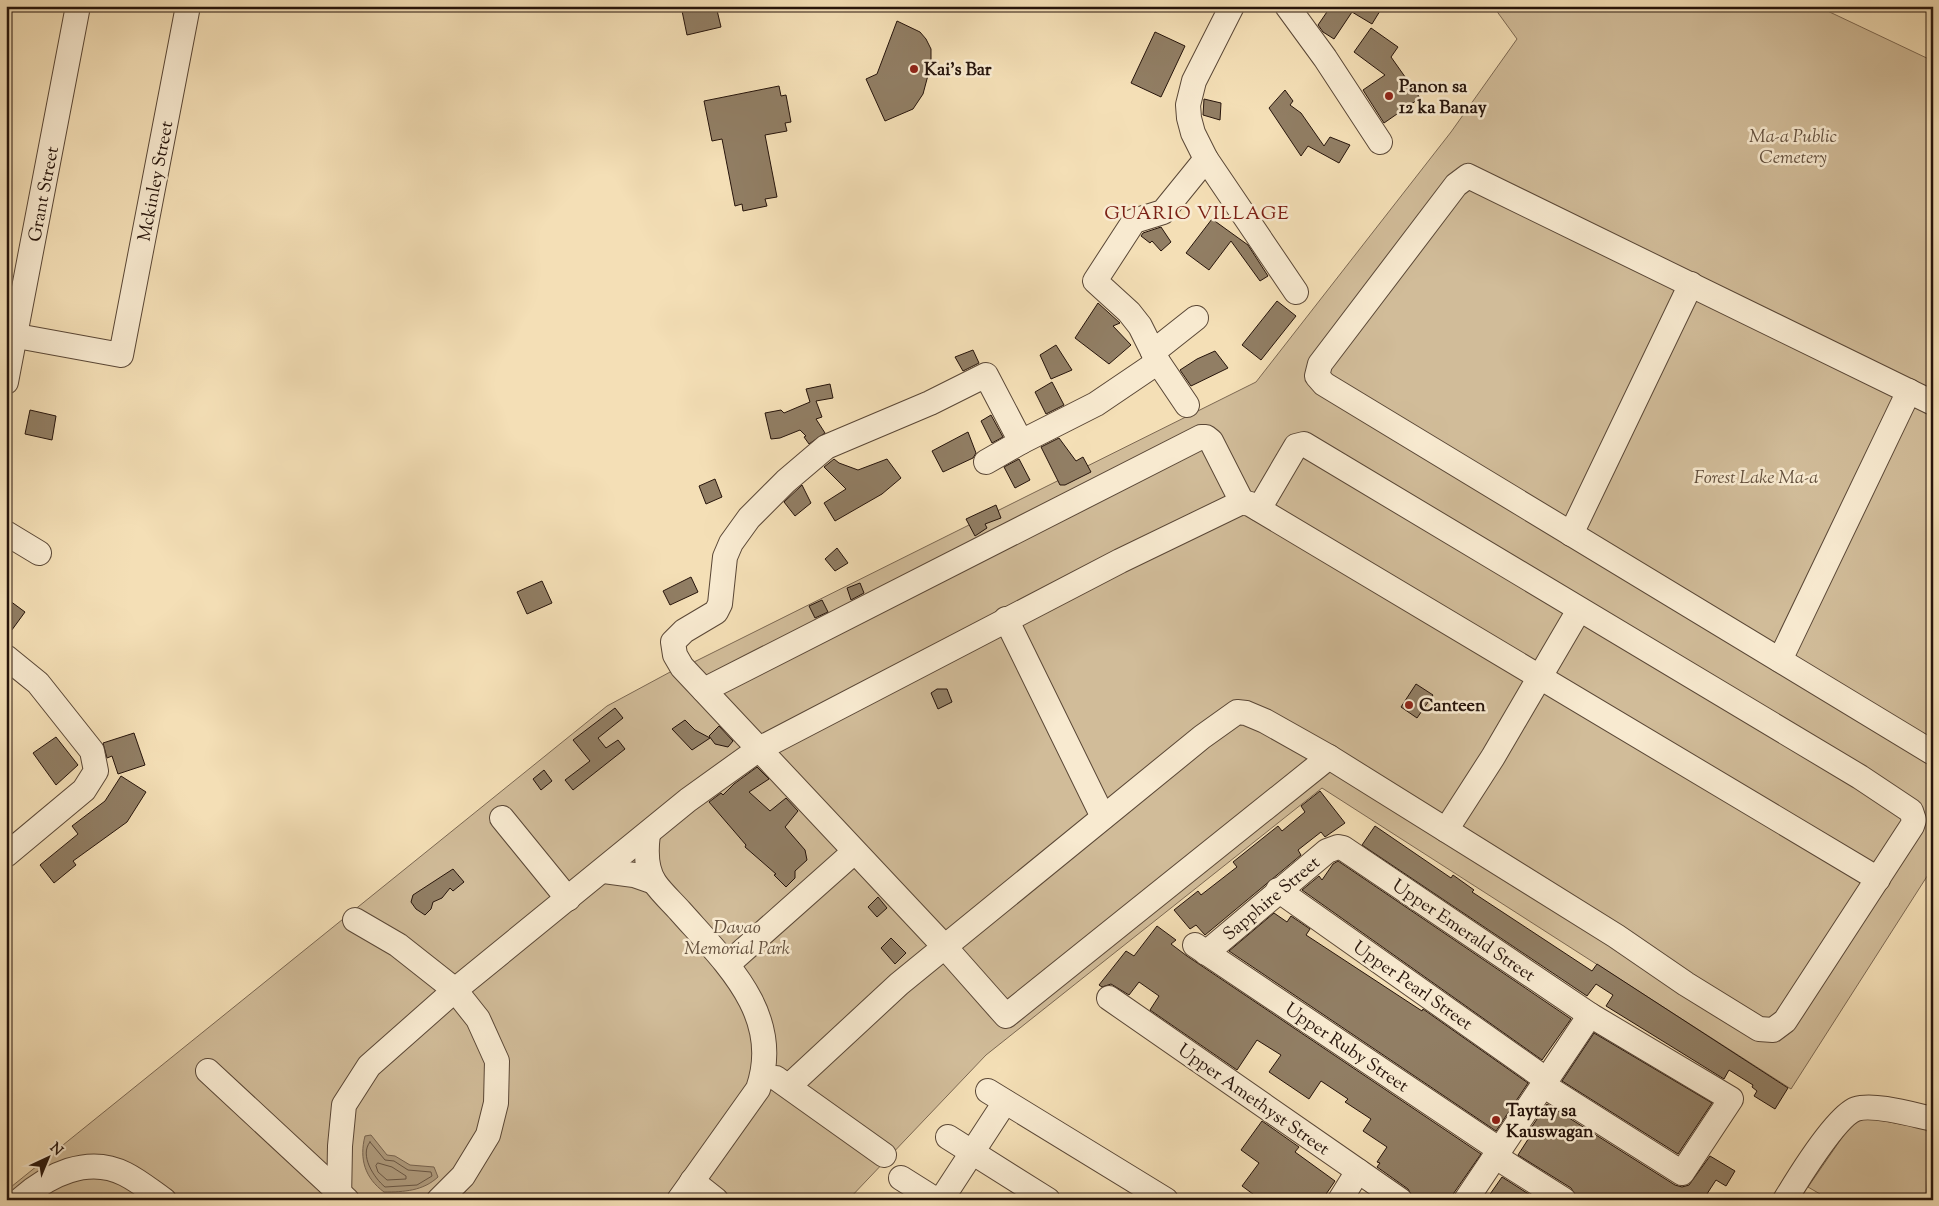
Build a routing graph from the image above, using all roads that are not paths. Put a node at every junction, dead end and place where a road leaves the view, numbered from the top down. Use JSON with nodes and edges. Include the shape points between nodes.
{"nodes":[{"id":1,"x":78,"y":6,"type":"edge"},
{"id":2,"x":188,"y":6,"type":"edge"},
{"id":3,"x":1232,"y":6,"type":"edge"},
{"id":4,"x":1287,"y":6,"type":"edge"},
{"id":5,"x":1380,"y":142,"type":"dead end"},
{"id":6,"x":1206,"y":159,"type":"junction"},
{"id":7,"x":1691,"y":284,"type":"junction"},
{"id":8,"x":1296,"y":292,"type":"dead end"},
{"id":9,"x":1196,"y":318,"type":"dead end"},
{"id":10,"x":11,"y":335,"type":"edge"},
{"id":11,"x":1155,"y":357,"type":"junction"},
{"id":12,"x":6,"y":382,"type":"edge"},
{"id":13,"x":1909,"y":391,"type":"junction"},
{"id":14,"x":1933,"y":402,"type":"edge"},
{"id":15,"x":1187,"y":405,"type":"dead end"},
{"id":16,"x":1021,"y":442,"type":"junction"},
{"id":17,"x":986,"y":462,"type":"dead end"},
{"id":18,"x":1251,"y":506,"type":"junction"},
{"id":19,"x":6,"y":533,"type":"edge"},
{"id":20,"x":1571,"y":534,"type":"junction"},
{"id":21,"x":38,"y":552,"type":"dead end"},
{"id":22,"x":1579,"y":610,"type":"junction"},
{"id":23,"x":1006,"y":620,"type":"junction"},
{"id":24,"x":6,"y":657,"type":"edge"},
{"id":25,"x":1780,"y":660,"type":"junction"},
{"id":26,"x":1540,"y":678,"type":"junction"},
{"id":27,"x":704,"y":690,"type":"junction"},
{"id":28,"x":759,"y":749,"type":"junction"},
{"id":29,"x":1933,"y":753,"type":"edge"},
{"id":30,"x":1329,"y":757,"type":"junction"},
{"id":31,"x":1103,"y":817,"type":"junction"},
{"id":32,"x":502,"y":818,"type":"dead end"},
{"id":33,"x":1446,"y":830,"type":"junction"},
{"id":34,"x":648,"y":834,"type":"junction"},
{"id":35,"x":10,"y":844,"type":"edge"},
{"id":36,"x":1338,"y":847,"type":"joint"},
{"id":37,"x":854,"y":852,"type":"junction"},
{"id":38,"x":604,"y":871,"type":"junction"},
{"id":39,"x":1878,"y":879,"type":"junction"},
{"id":40,"x":654,"y":882,"type":"junction"},
{"id":41,"x":1278,"y":890,"type":"junction"},
{"id":42,"x":568,"y":898,"type":"junction"},
{"id":43,"x":356,"y":920,"type":"dead end"},
{"id":44,"x":944,"y":946,"type":"junction"},
{"id":45,"x":1200,"y":948,"type":"joint"},
{"id":46,"x":728,"y":964,"type":"junction"},
{"id":47,"x":455,"y":990,"type":"junction"},
{"id":48,"x":1109,"y":998,"type":"dead end"},
{"id":49,"x":1590,"y":1015,"type":"junction"},
{"id":50,"x":764,"y":1070,"type":"junction"},
{"id":51,"x":208,"y":1071,"type":"dead end"},
{"id":52,"x":1545,"y":1082,"type":"junction"},
{"id":53,"x":789,"y":1086,"type":"junction"},
{"id":54,"x":1933,"y":1119,"type":"edge"},
{"id":55,"x":948,"y":1137,"type":"dead end"},
{"id":56,"x":972,"y":1152,"type":"junction"},
{"id":57,"x":1498,"y":1153,"type":"junction"},
{"id":58,"x":884,"y":1155,"type":"dead end"},
{"id":59,"x":1358,"y":1171,"type":"junction"},
{"id":60,"x":1682,"y":1173,"type":"joint"},
{"id":61,"x":901,"y":1178,"type":"dead end"},
{"id":62,"x":685,"y":1190,"type":"edge"},
{"id":63,"x":342,"y":1198,"type":"edge"},
{"id":64,"x":20,"y":1200,"type":"edge"},
{"id":65,"x":164,"y":1200,"type":"edge"},
{"id":66,"x":439,"y":1200,"type":"edge"},
{"id":67,"x":716,"y":1200,"type":"edge"},
{"id":68,"x":936,"y":1200,"type":"edge"},
{"id":69,"x":941,"y":1200,"type":"edge"},
{"id":70,"x":1048,"y":1200,"type":"edge"},
{"id":71,"x":1166,"y":1200,"type":"edge"},
{"id":72,"x":1340,"y":1200,"type":"edge"},
{"id":73,"x":1400,"y":1200,"type":"edge"},
{"id":74,"x":1466,"y":1200,"type":"edge"},
{"id":75,"x":1564,"y":1200,"type":"edge"},
{"id":76,"x":1784,"y":1200,"type":"edge"}],
"edges":[{"from":1,"to":10,"type":"street","name":"Grant Street"},
{"from":2,"to":10,"type":"street","name":"Mckinley Street","via":[[121,355]]},
{"from":3,"to":6,"type":"street","via":[[1190,93],[1192,133]]},
{"from":4,"to":5,"type":"street"},
{"from":6,"to":8,"type":"street"},
{"from":6,"to":11,"type":"street","via":[[1163,212],[1134,221],[1095,281],[1129,312],[1140,326]]},
{"from":7,"to":13,"type":"street"},
{"from":7,"to":20,"type":"street"},
{"from":7,"to":20,"type":"street","via":[[1468,176],[1456,185],[1320,364],[1317,376],[1324,384]]},
{"from":9,"to":11,"type":"street"},
{"from":10,"to":12,"type":"street","name":"Grant Street"},
{"from":11,"to":15,"type":"street"},
{"from":11,"to":16,"type":"street","via":[[1096,404]]},
{"from":13,"to":14,"type":"street"},
{"from":13,"to":25,"type":"street"},
{"from":16,"to":17,"type":"street"},
{"from":16,"to":27,"type":"street","via":[[986,375],[930,403],[826,447],[806,462],[749,518],[731,543],[725,557],[720,604],[716,612],[684,631],[674,642],[675,655],[682,667]]},
{"from":18,"to":22,"type":"street","via":[[1296,446],[1304,444]]},
{"from":18,"to":23,"type":"street"},
{"from":18,"to":26,"type":"street"},
{"from":18,"to":27,"type":"street","via":[[1211,441],[1201,437]]},
{"from":19,"to":21,"type":"street"},
{"from":20,"to":25,"type":"street"},
{"from":22,"to":26,"type":"street"},
{"from":22,"to":39,"type":"street","via":[[1906,806],[1913,815],[1912,826]]},
{"from":23,"to":28,"type":"street"},
{"from":23,"to":31,"type":"street"},
{"from":24,"to":35,"type":"street","via":[[38,683],[96,761],[96,771],[84,790]]},
{"from":25,"to":29,"type":"street"},
{"from":26,"to":33,"type":"street"},
{"from":26,"to":39,"type":"street"},
{"from":27,"to":28,"type":"street"},
{"from":28,"to":34,"type":"street","via":[[688,800]]},
{"from":28,"to":37,"type":"street"},
{"from":30,"to":31,"type":"street","via":[[1265,721],[1237,712]]},
{"from":30,"to":33,"type":"street"},
{"from":30,"to":44,"type":"street","via":[[1006,1016]]},
{"from":31,"to":44,"type":"street"},
{"from":32,"to":42,"type":"street"},
{"from":33,"to":39,"type":"street","via":[[1616,936],[1686,984],[1766,1031],[1780,1027],[1785,1021]]},
{"from":34,"to":38,"type":"street"},
{"from":34,"to":40,"type":"street","via":[[647,853]]},
{"from":36,"to":41,"type":"street","name":"Sapphire Street","via":[[1327,851]]},
{"from":36,"to":49,"type":"street","name":"Upper Emerald Street","via":[[1349,851]]},
{"from":37,"to":44,"type":"street"},
{"from":37,"to":46,"type":"street"},
{"from":38,"to":40,"type":"street","via":[[634,875]]},
{"from":38,"to":42,"type":"street"},
{"from":40,"to":46,"type":"street"},
{"from":41,"to":45,"type":"street","name":"Sapphire Street"},
{"from":41,"to":52,"type":"street","name":"Upper Pearl Street"},
{"from":42,"to":47,"type":"street"},
{"from":43,"to":47,"type":"street","via":[[398,945]]},
{"from":44,"to":53,"type":"street"},
{"from":45,"to":57,"type":"street","name":"Upper Ruby Street"},
{"from":46,"to":50,"type":"street","via":[[754,1003],[764,1035]]},
{"from":47,"to":63,"type":"street","via":[[369,1066],[350,1093],[344,1105],[340,1146]]},
{"from":47,"to":66,"type":"street","via":[[478,1019],[497,1061],[496,1103],[488,1135],[463,1176]]},
{"from":48,"to":59,"type":"street","name":"Upper Amethyst Street"},
{"from":49,"to":52,"type":"street"},
{"from":49,"to":60,"type":"street","name":"Upper Emerald Street","via":[[1731,1099]]},
{"from":50,"to":53,"type":"street"},
{"from":50,"to":62,"type":"street","via":[[758,1089],[740,1117]]},
{"from":51,"to":63,"type":"street"},
{"from":52,"to":57,"type":"street"},
{"from":52,"to":60,"type":"street","name":"Upper Pearl Street"},
{"from":53,"to":58,"type":"street"},
{"from":54,"to":76,"type":"street","via":[[1871,1107],[1856,1109],[1835,1127]]},
{"from":55,"to":56,"type":"street"},
{"from":56,"to":69,"type":"street"},
{"from":56,"to":70,"type":"street"},
{"from":56,"to":71,"type":"street","via":[[996,1096]]},
{"from":57,"to":74,"type":"street"},
{"from":57,"to":75,"type":"street","name":"Upper Ruby Street"},
{"from":59,"to":72,"type":"street"},
{"from":59,"to":73,"type":"street","name":"Upper Amethyst Street"},
{"from":61,"to":68,"type":"street"},
{"from":62,"to":67,"type":"street"},
{"from":64,"to":65,"type":"street","via":[[52,1176],[69,1169],[92,1167],[124,1174]]}]}
